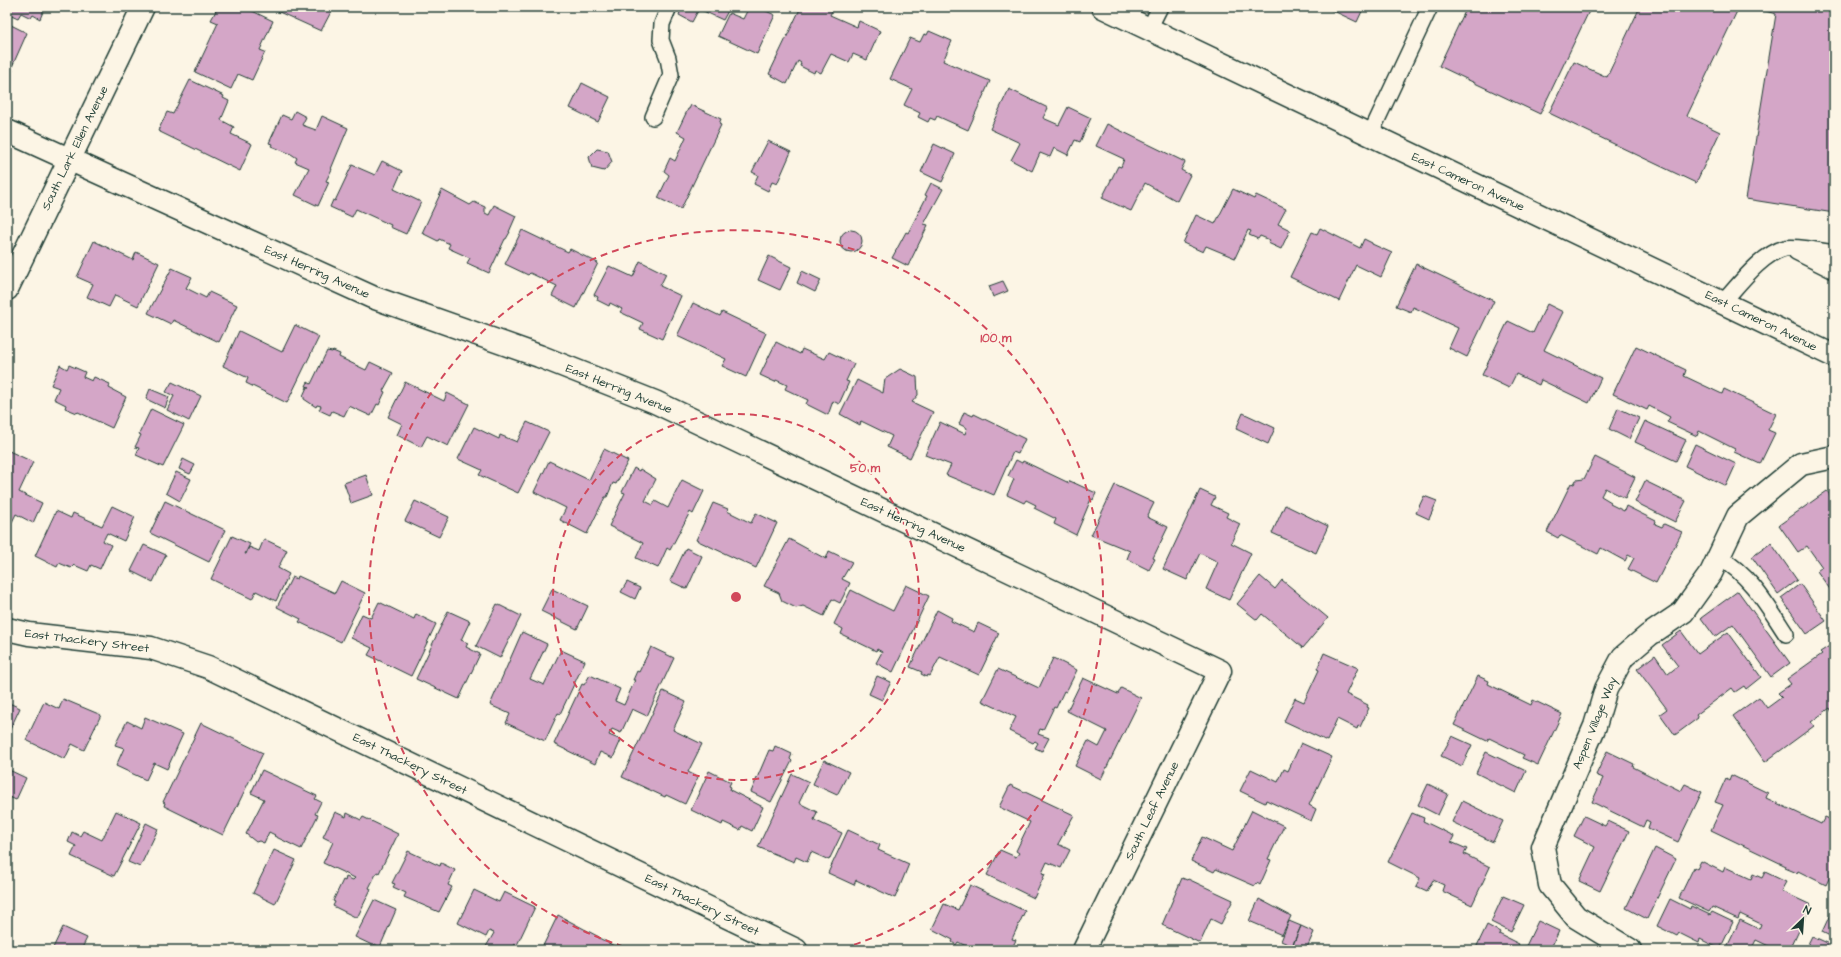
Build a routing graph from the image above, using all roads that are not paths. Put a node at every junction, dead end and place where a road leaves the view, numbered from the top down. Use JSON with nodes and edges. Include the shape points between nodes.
{"nodes":[{"id":1,"x":143,"y":7,"type":"edge"},
{"id":2,"x":669,"y":7,"type":"edge"},
{"id":3,"x":1103,"y":7,"type":"edge"},
{"id":4,"x":1160,"y":7,"type":"edge"},
{"id":5,"x":1430,"y":7,"type":"edge"},
{"id":6,"x":1149,"y":29,"type":"junction"},
{"id":7,"x":653,"y":117,"type":"dead end"},
{"id":8,"x":7,"y":131,"type":"edge"},
{"id":9,"x":1370,"y":135,"type":"junction"},
{"id":10,"x":69,"y":160,"type":"junction"},
{"id":11,"x":1786,"y":247,"type":"junction"},
{"id":12,"x":1834,"y":253,"type":"edge"},
{"id":13,"x":1834,"y":271,"type":"edge"},
{"id":14,"x":7,"y":290,"type":"edge"},
{"id":15,"x":1722,"y":303,"type":"junction"},
{"id":16,"x":1834,"y":356,"type":"edge"},
{"id":17,"x":1834,"y":457,"type":"edge"},
{"id":18,"x":1719,"y":557,"type":"junction"},
{"id":19,"x":7,"y":630,"type":"edge"},
{"id":20,"x":1786,"y":634,"type":"dead end"},
{"id":21,"x":1220,"y":671,"type":"joint"},
{"id":22,"x":796,"y":950,"type":"edge"},
{"id":23,"x":1084,"y":950,"type":"edge"},
{"id":24,"x":1630,"y":950,"type":"edge"}],
"edges":[{"from":1,"to":10,"type":"street","name":"South Lark Ellen Avenue"},
{"from":2,"to":7,"type":"lane","via":[[662,24],[661,40],[671,75]]},
{"from":3,"to":6,"type":"street","name":"East Cameron Avenue"},
{"from":4,"to":6,"type":"lane"},
{"from":5,"to":9,"type":"lane"},
{"from":6,"to":9,"type":"street","name":"East Cameron Avenue"},
{"from":8,"to":10,"type":"street","name":"East Herring Avenue"},
{"from":9,"to":15,"type":"street","name":"East Cameron Avenue"},
{"from":10,"to":14,"type":"street","name":"South Lark Ellen Avenue"},
{"from":10,"to":21,"type":"street","name":"East Herring Avenue","via":[[372,297],[539,356],[655,402]]},
{"from":11,"to":12,"type":"lane"},
{"from":11,"to":13,"type":"lane"},
{"from":11,"to":15,"type":"lane","via":[[1772,253]]},
{"from":15,"to":16,"type":"street","name":"East Cameron Avenue"},
{"from":17,"to":18,"type":"street","name":"Aspen Village Way","via":[[1801,464],[1738,516]]},
{"from":18,"to":20,"type":"lane","via":[[1745,576]]},
{"from":18,"to":24,"type":"street","name":"Aspen Village Way","via":[[1711,573],[1683,612],[1623,657],[1606,689],[1595,726],[1543,847],[1550,885],[1576,917]]},
{"from":19,"to":22,"type":"street","name":"East Thackery Street","via":[[151,648],[208,667]]},
{"from":21,"to":23,"type":"street","name":"South Leaf Avenue"}]}
